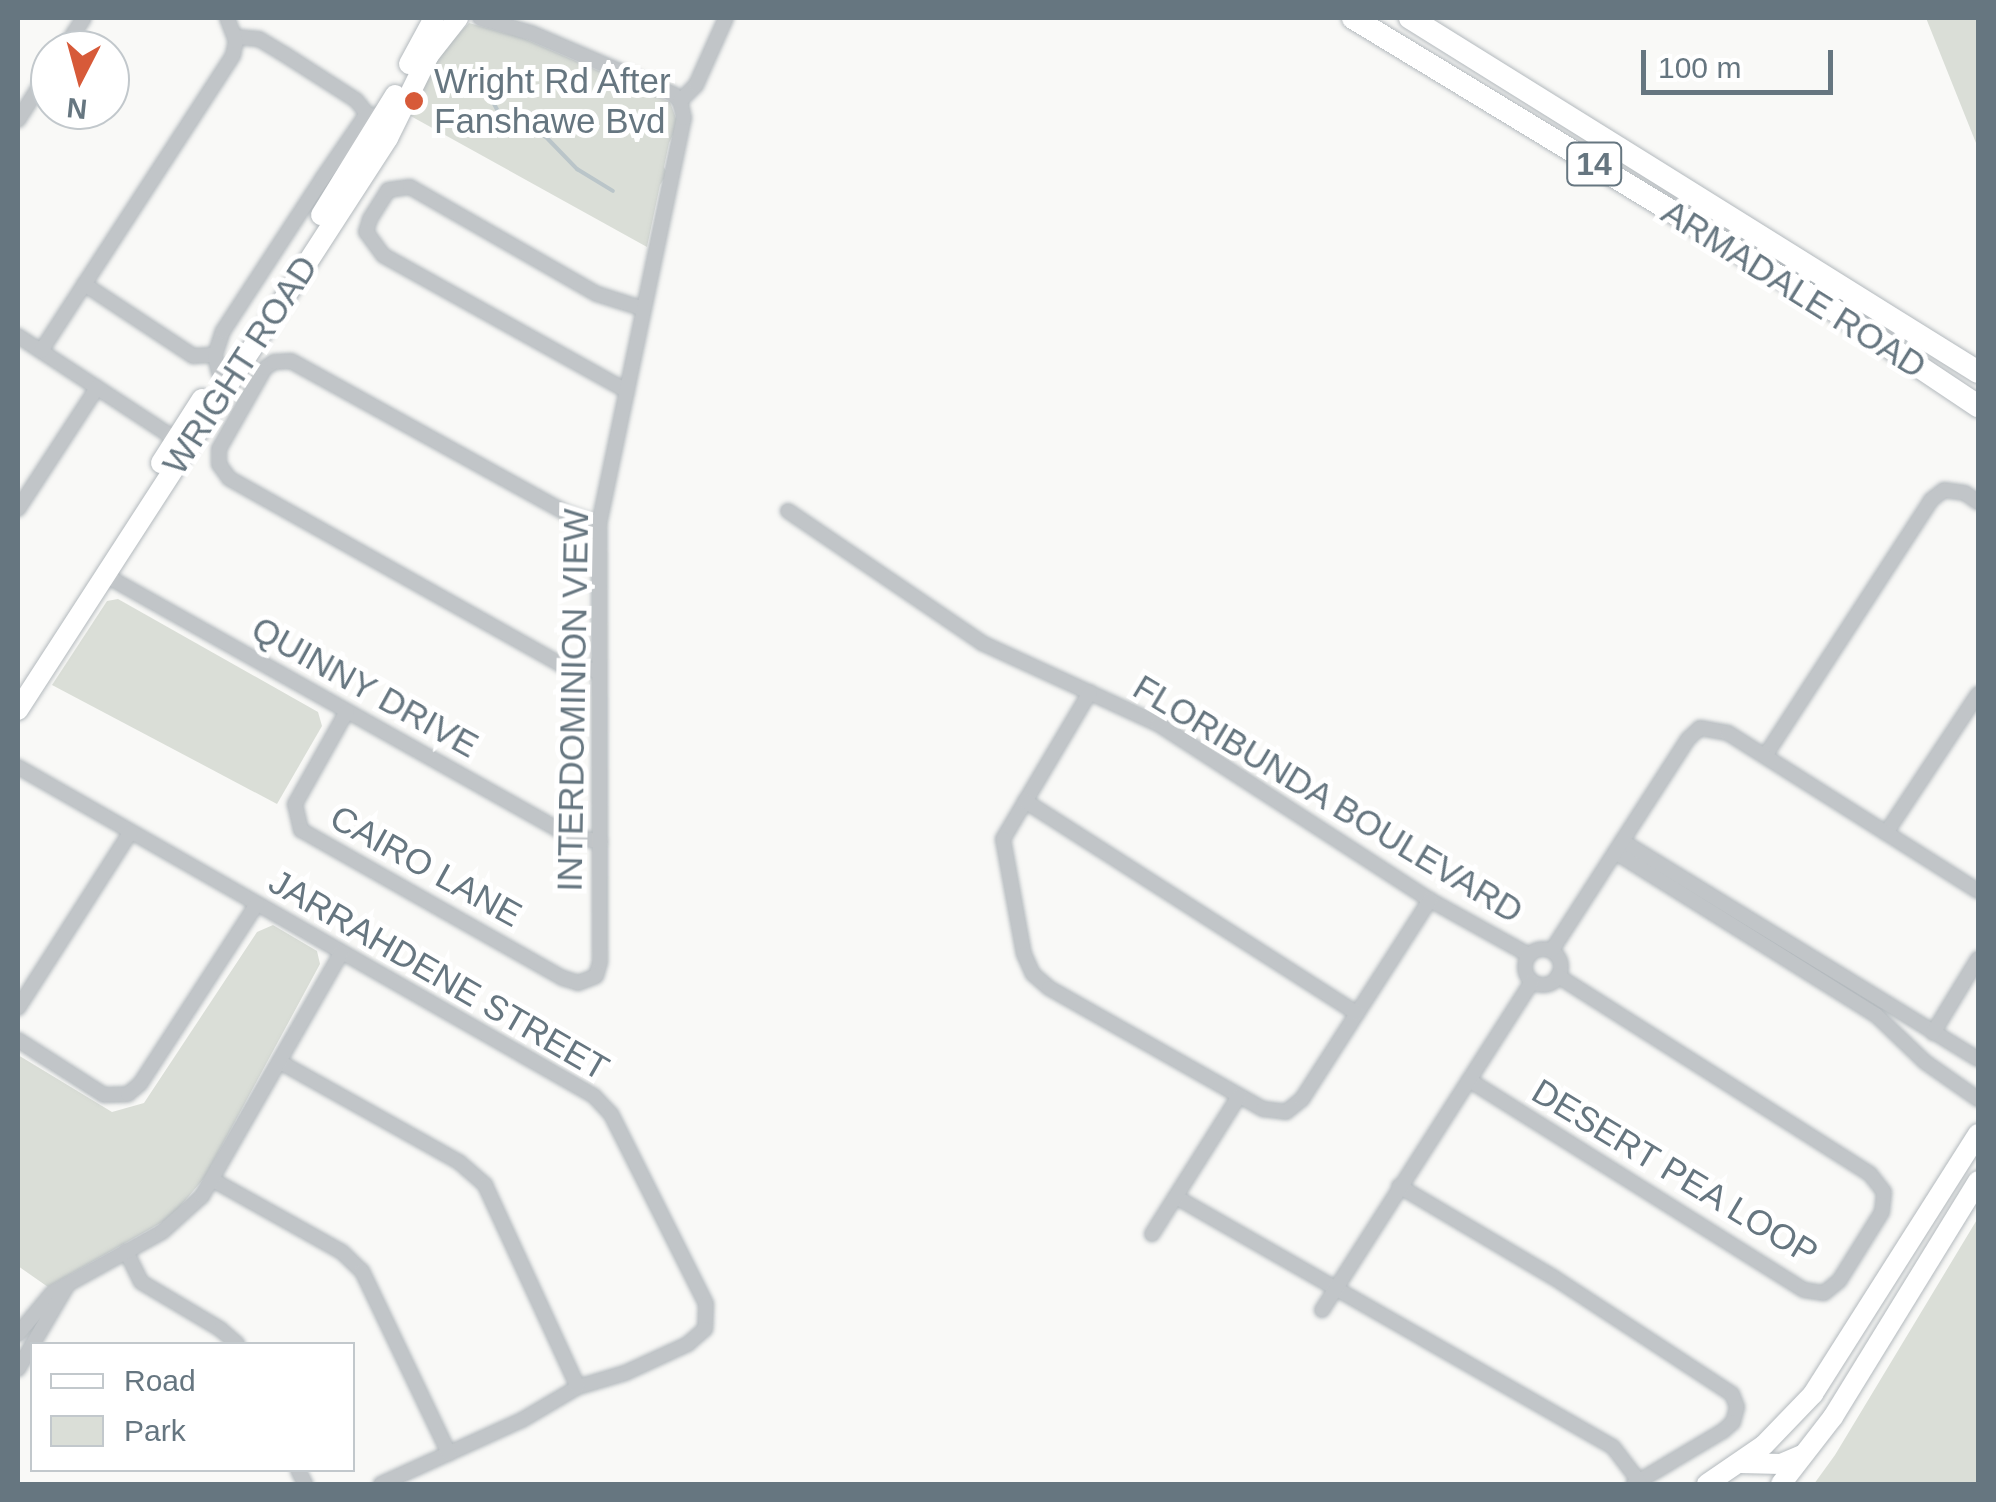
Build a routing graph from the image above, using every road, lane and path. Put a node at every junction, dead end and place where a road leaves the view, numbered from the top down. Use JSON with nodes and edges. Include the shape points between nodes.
{"nodes":[{"id":1,"x":227,"y":18,"type":"edge"},
{"id":2,"x":434,"y":18,"type":"edge"},
{"id":3,"x":458,"y":18,"type":"edge"},
{"id":4,"x":480,"y":18,"type":"edge"},
{"id":5,"x":511,"y":18,"type":"edge"},
{"id":6,"x":726,"y":18,"type":"edge"},
{"id":7,"x":1353,"y":18,"type":"edge"},
{"id":8,"x":1410,"y":18,"type":"edge"},
{"id":9,"x":531,"y":32,"type":"junction"},
{"id":10,"x":236,"y":37,"type":"junction"},
{"id":11,"x":680,"y":101,"type":"junction"},
{"id":12,"x":378,"y":114,"type":"junction"},
{"id":13,"x":84,"y":284,"type":"junction"},
{"id":14,"x":644,"y":309,"type":"junction"},
{"id":15,"x":18,"y":336,"type":"edge"},
{"id":16,"x":41,"y":351,"type":"junction"},
{"id":17,"x":217,"y":364,"type":"junction"},
{"id":18,"x":1978,"y":372,"type":"edge"},
{"id":19,"x":97,"y":388,"type":"junction"},
{"id":20,"x":627,"y":391,"type":"junction"},
{"id":21,"x":1978,"y":406,"type":"edge"},
{"id":22,"x":182,"y":443,"type":"junction"},
{"id":23,"x":1978,"y":502,"type":"edge"},
{"id":24,"x":18,"y":509,"type":"edge"},
{"id":25,"x":788,"y":511,"type":"dead end"},
{"id":26,"x":599,"y":524,"type":"junction"},
{"id":27,"x":103,"y":574,"type":"junction"},
{"id":28,"x":599,"y":671,"type":"junction"},
{"id":29,"x":18,"y":682,"type":"edge"},
{"id":30,"x":1090,"y":692,"type":"junction"},
{"id":31,"x":1978,"y":694,"type":"edge"},
{"id":32,"x":18,"y":710,"type":"edge"},
{"id":33,"x":347,"y":711,"type":"junction"},
{"id":34,"x":1764,"y":756,"type":"junction"},
{"id":35,"x":20,"y":772,"type":"edge"},
{"id":36,"x":1025,"y":800,"type":"junction"},
{"id":37,"x":130,"y":833,"type":"junction"},
{"id":38,"x":1886,"y":833,"type":"junction"},
{"id":39,"x":600,"y":842,"type":"junction"},
{"id":40,"x":1619,"y":847,"type":"junction"},
{"id":41,"x":1978,"y":891,"type":"edge"},
{"id":42,"x":1430,"y":900,"type":"junction"},
{"id":43,"x":256,"y":904,"type":"junction"},
{"id":44,"x":1552,"y":950,"type":"junction"},
{"id":45,"x":341,"y":953,"type":"junction"},
{"id":46,"x":1529,"y":954,"type":"junction"},
{"id":47,"x":1978,"y":959,"type":"edge"},
{"id":48,"x":1558,"y":976,"type":"junction"},
{"id":49,"x":589,"y":981,"type":"joint"},
{"id":50,"x":1532,"y":982,"type":"junction"},
{"id":51,"x":18,"y":1008,"type":"edge"},
{"id":52,"x":1357,"y":1013,"type":"junction"},
{"id":53,"x":1932,"y":1032,"type":"junction"},
{"id":54,"x":18,"y":1040,"type":"edge"},
{"id":55,"x":1978,"y":1060,"type":"edge"},
{"id":56,"x":280,"y":1062,"type":"junction"},
{"id":57,"x":1469,"y":1080,"type":"junction"},
{"id":58,"x":1240,"y":1096,"type":"junction"},
{"id":59,"x":1978,"y":1099,"type":"edge"},
{"id":60,"x":1978,"y":1134,"type":"edge"},
{"id":61,"x":213,"y":1180,"type":"junction"},
{"id":62,"x":1978,"y":1181,"type":"edge"},
{"id":63,"x":1400,"y":1186,"type":"junction"},
{"id":64,"x":1176,"y":1197,"type":"junction"},
{"id":65,"x":1152,"y":1234,"type":"dead end"},
{"id":66,"x":126,"y":1250,"type":"junction"},
{"id":67,"x":69,"y":1284,"type":"junction"},
{"id":68,"x":1336,"y":1288,"type":"junction"},
{"id":69,"x":1322,"y":1310,"type":"dead end"},
{"id":70,"x":18,"y":1334,"type":"edge"},
{"id":71,"x":37,"y":1342,"type":"edge"},
{"id":72,"x":235,"y":1342,"type":"edge"},
{"id":73,"x":578,"y":1387,"type":"junction"},
{"id":74,"x":1809,"y":1452,"type":"junction"},
{"id":75,"x":449,"y":1454,"type":"junction"},
{"id":76,"x":1740,"y":1463,"type":"junction"},
{"id":77,"x":1636,"y":1483,"type":"edge"},
{"id":78,"x":381,"y":1484,"type":"edge"},
{"id":79,"x":1707,"y":1484,"type":"edge"},
{"id":80,"x":1748,"y":1484,"type":"edge"},
{"id":81,"x":1781,"y":1484,"type":"edge"}],
"edges":[{"from":1,"to":10,"type":"street"},
{"from":2,"to":12,"type":"main road","name":"WRIGHT ROAD"},
{"from":3,"to":22,"type":"main road","name":"WRIGHT ROAD","via":[[429,55],[388,138]]},
{"from":4,"to":9,"type":"street"},
{"from":5,"to":9,"type":"street"},
{"from":6,"to":11,"type":"street","via":[[696,86]]},
{"from":7,"to":21,"type":"highway","name":"ARMADALE ROAD","number":"14","via":[[1834,310]]},
{"from":8,"to":18,"type":"highway","name":"ARMADALE ROAD","number":"14"},
{"from":9,"to":11,"type":"street"},
{"from":10,"to":12,"type":"street","via":[[259,39]]},
{"from":10,"to":13,"type":"street","via":[[232,55]]},
{"from":11,"to":14,"type":"street","name":"INTERDOMINION VIEW","via":[[684,118]]},
{"from":12,"to":17,"type":"main road","name":"WRIGHT ROAD"},
{"from":13,"to":16,"type":"street"},
{"from":13,"to":17,"type":"street"},
{"from":14,"to":20,"type":"street","name":"INTERDOMINION VIEW"},
{"from":14,"to":20,"type":"street","via":[[598,294],[410,187],[388,190],[366,232],[383,255]]},
{"from":15,"to":16,"type":"street"},
{"from":16,"to":19,"type":"street"},
{"from":17,"to":22,"type":"main road","name":"WRIGHT ROAD"},
{"from":19,"to":22,"type":"street"},
{"from":19,"to":24,"type":"street"},
{"from":20,"to":26,"type":"street","name":"INTERDOMINION VIEW"},
{"from":22,"to":27,"type":"main road","name":"WRIGHT ROAD"},
{"from":22,"to":29,"type":"main road","name":"WRIGHT ROAD"},
{"from":23,"to":34,"type":"street","via":[[1944,490],[1930,500]]},
{"from":25,"to":30,"type":"street","name":"FLORIBUNDA BOULEVARD","via":[[982,643]]},
{"from":26,"to":28,"type":"street","name":"INTERDOMINION VIEW"},
{"from":26,"to":28,"type":"street","via":[[564,512],[291,361],[265,368],[219,449],[229,478],[560,664]]},
{"from":27,"to":32,"type":"main road","name":"WRIGHT ROAD"},
{"from":27,"to":33,"type":"street","name":"QUINNY DRIVE"},
{"from":28,"to":39,"type":"street","name":"INTERDOMINION VIEW"},
{"from":30,"to":36,"type":"street"},
{"from":30,"to":42,"type":"street","name":"FLORIBUNDA BOULEVARD","via":[[1169,730]]},
{"from":31,"to":38,"type":"street"},
{"from":33,"to":39,"type":"street","name":"QUINNY DRIVE","via":[[568,835]]},
{"from":33,"to":49,"type":"street","name":"CAIRO LANE","via":[[295,804],[301,830],[563,978]]},
{"from":34,"to":38,"type":"street"},
{"from":34,"to":40,"type":"street","via":[[1728,733],[1700,728]]},
{"from":35,"to":37,"type":"street","name":"JARRAHDENE STREET"},
{"from":36,"to":52,"type":"street"},
{"from":36,"to":58,"type":"street","via":[[1003,839],[1032,974]]},
{"from":37,"to":43,"type":"street","name":"JARRAHDENE STREET"},
{"from":37,"to":51,"type":"street"},
{"from":38,"to":41,"type":"street"},
{"from":39,"to":49,"type":"street","name":"INTERDOMINION VIEW","via":[[600,962]]},
{"from":40,"to":44,"type":"street"},
{"from":40,"to":53,"type":"street"},
{"from":40,"to":59,"type":"street","via":[[1876,1015],[1925,1062]]},
{"from":42,"to":46,"type":"street","name":"FLORIBUNDA BOULEVARD"},
{"from":42,"to":52,"type":"street"},
{"from":43,"to":45,"type":"street","name":"JARRAHDENE STREET"},
{"from":43,"to":54,"type":"street","via":[[128,1094],[104,1096]]},
{"from":44,"to":46,"type":"street"},
{"from":44,"to":48,"type":"street","via":[[1561,965]]},
{"from":45,"to":56,"type":"street"},
{"from":45,"to":73,"type":"street","name":"JARRAHDENE STREET","via":[[601,1102],[706,1304],[705,1329],[640,1366]]},
{"from":46,"to":50,"type":"street","via":[[1525,972]]},
{"from":47,"to":53,"type":"street"},
{"from":48,"to":50,"type":"street","via":[[1550,984]]},
{"from":48,"to":57,"type":"street","name":"DESERT PEA LOOP","via":[[1870,1174],[1884,1192],[1882,1212],[1839,1281],[1824,1293],[1804,1290]]},
{"from":50,"to":57,"type":"street"},
{"from":52,"to":58,"type":"street","via":[[1295,1108],[1275,1113]]},
{"from":53,"to":55,"type":"street"},
{"from":56,"to":61,"type":"street"},
{"from":56,"to":73,"type":"street","via":[[459,1162],[484,1185]]},
{"from":57,"to":63,"type":"street"},
{"from":58,"to":64,"type":"street"},
{"from":60,"to":76,"type":"main road","via":[[1813,1394]]},
{"from":61,"to":66,"type":"street","via":[[179,1220]]},
{"from":61,"to":75,"type":"street","via":[[342,1252],[370,1280]]},
{"from":62,"to":74,"type":"main road"},
{"from":63,"to":68,"type":"street"},
{"from":63,"to":77,"type":"street","via":[[1732,1394],[1733,1422]]},
{"from":64,"to":65,"type":"street"},
{"from":64,"to":68,"type":"street"},
{"from":66,"to":67,"type":"street"},
{"from":66,"to":72,"type":"street","via":[[141,1282]]},
{"from":67,"to":70,"type":"street","via":[[37,1306]]},
{"from":67,"to":71,"type":"street"},
{"from":68,"to":69,"type":"street"},
{"from":68,"to":77,"type":"street","via":[[1613,1446]]},
{"from":73,"to":75,"type":"street"},
{"from":74,"to":76,"type":"main road","via":[[1781,1464]]},
{"from":74,"to":81,"type":"main road"},
{"from":75,"to":78,"type":"street"},
{"from":76,"to":79,"type":"main road"},
{"from":76,"to":80,"type":"main road"}]}
